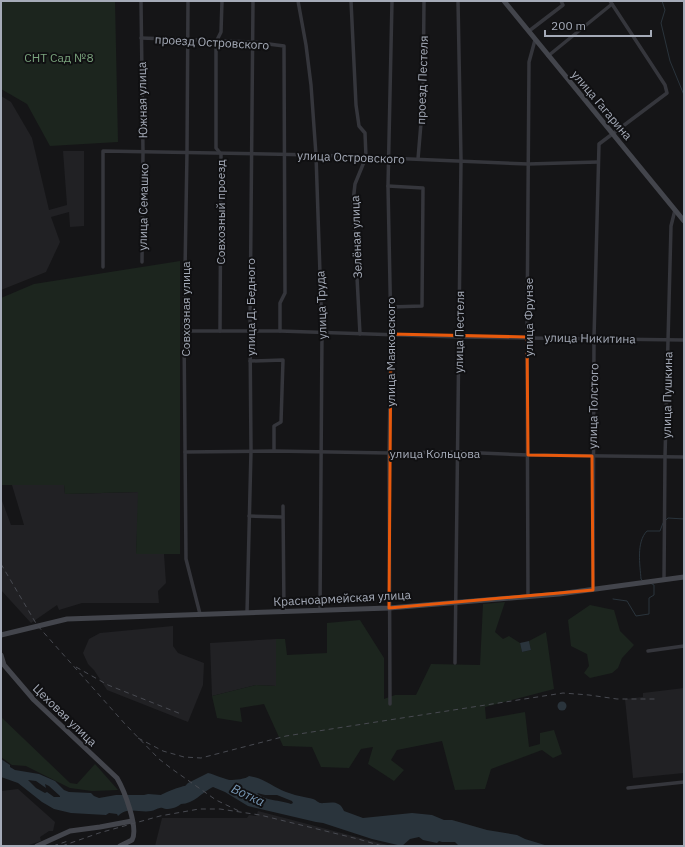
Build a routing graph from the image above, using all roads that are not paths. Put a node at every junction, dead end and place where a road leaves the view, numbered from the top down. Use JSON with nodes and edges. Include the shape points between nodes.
{"nodes":[{"id":1,"x":141,"y":1,"type":"edge"},
{"id":2,"x":188,"y":1,"type":"edge"},
{"id":3,"x":222,"y":1,"type":"edge"},
{"id":4,"x":253,"y":1,"type":"edge"},
{"id":5,"x":298,"y":1,"type":"edge"},
{"id":6,"x":351,"y":1,"type":"edge"},
{"id":7,"x":392,"y":1,"type":"edge"},
{"id":8,"x":424,"y":1,"type":"edge"},
{"id":9,"x":458,"y":1,"type":"edge"},
{"id":10,"x":504,"y":1,"type":"edge"},
{"id":11,"x":562,"y":3,"type":"edge"},
{"id":12,"x":611,"y":3,"type":"edge"},
{"id":13,"x":529,"y":31,"type":"junction"},
{"id":14,"x":141,"y":38,"type":"junction"},
{"id":15,"x":536,"y":40,"type":"junction"},
{"id":16,"x":187,"y":41,"type":"junction"},
{"id":17,"x":216,"y":42,"type":"junction"},
{"id":18,"x":253,"y":42,"type":"junction"},
{"id":19,"x":548,"y":56,"type":"junction"},
{"id":20,"x":614,"y":134,"type":"junction"},
{"id":21,"x":143,"y":152,"type":"junction"},
{"id":22,"x":187,"y":152,"type":"junction"},
{"id":23,"x":221,"y":154,"type":"junction"},
{"id":24,"x":251,"y":154,"type":"junction"},
{"id":25,"x":285,"y":155,"type":"junction"},
{"id":26,"x":316,"y":155,"type":"junction"},
{"id":27,"x":366,"y":157,"type":"junction"},
{"id":28,"x":390,"y":158,"type":"junction"},
{"id":29,"x":418,"y":159,"type":"junction"},
{"id":30,"x":461,"y":160,"type":"junction"},
{"id":31,"x":598,"y":162,"type":"junction"},
{"id":32,"x":528,"y":164,"type":"junction"},
{"id":33,"x":388,"y":186,"type":"junction"},
{"id":34,"x":675,"y":210,"type":"junction"},
{"id":35,"x":684,"y":221,"type":"edge"},
{"id":36,"x":142,"y":262,"type":"dead end"},
{"id":37,"x":103,"y":267,"type":"dead end"},
{"id":38,"x":390,"y":307,"type":"junction"},
{"id":39,"x":184,"y":331,"type":"junction"},
{"id":40,"x":220,"y":331,"type":"junction"},
{"id":41,"x":250,"y":331,"type":"junction"},
{"id":42,"x":280,"y":331,"type":"junction"},
{"id":43,"x":322,"y":333,"type":"junction"},
{"id":44,"x":360,"y":334,"type":"junction"},
{"id":45,"x":390,"y":334,"type":"junction"},
{"id":46,"x":459,"y":337,"type":"junction"},
{"id":47,"x":527,"y":337,"type":"junction"},
{"id":48,"x":594,"y":338,"type":"junction"},
{"id":49,"x":668,"y":340,"type":"junction"},
{"id":50,"x":684,"y":340,"type":"edge"},
{"id":51,"x":250,"y":361,"type":"junction"},
{"id":52,"x":274,"y":450,"type":"junction"},
{"id":53,"x":251,"y":451,"type":"junction"},
{"id":54,"x":185,"y":452,"type":"junction"},
{"id":55,"x":458,"y":452,"type":"junction"},
{"id":56,"x":320,"y":453,"type":"junction"},
{"id":57,"x":389,"y":453,"type":"junction"},
{"id":58,"x":528,"y":455,"type":"junction"},
{"id":59,"x":592,"y":456,"type":"junction"},
{"id":60,"x":665,"y":457,"type":"junction"},
{"id":61,"x":684,"y":457,"type":"edge"},
{"id":62,"x":283,"y":506,"type":"dead end"},
{"id":63,"x":249,"y":516,"type":"junction"},
{"id":64,"x":282,"y":517,"type":"junction"},
{"id":65,"x":684,"y":577,"type":"edge"},
{"id":66,"x":664,"y":580,"type":"junction"},
{"id":67,"x":593,"y":590,"type":"junction"},
{"id":68,"x":528,"y":596,"type":"junction"},
{"id":69,"x":456,"y":601,"type":"junction"},
{"id":70,"x":389,"y":608,"type":"junction"},
{"id":71,"x":320,"y":610,"type":"junction"},
{"id":72,"x":284,"y":611,"type":"junction"},
{"id":73,"x":247,"y":613,"type":"junction"},
{"id":74,"x":200,"y":614,"type":"junction"},
{"id":75,"x":1,"y":635,"type":"edge"},
{"id":76,"x":684,"y":646,"type":"edge"},
{"id":77,"x":648,"y":651,"type":"dead end"},
{"id":78,"x":1,"y":655,"type":"edge"},
{"id":79,"x":455,"y":663,"type":"dead end"},
{"id":80,"x":390,"y":704,"type":"dead end"},
{"id":81,"x":684,"y":782,"type":"edge"},
{"id":82,"x":628,"y":788,"type":"dead end"},
{"id":83,"x":132,"y":819,"type":"junction"},
{"id":84,"x":37,"y":846,"type":"edge"},
{"id":85,"x":120,"y":846,"type":"edge"}],
"edges":[{"from":1,"to":14,"type":"street","name":"Южная улица"},
{"from":2,"to":16,"type":"street","name":"Совхозная улица"},
{"from":3,"to":17,"type":"street","name":"Совхозный проезд","via":[[221,32]]},
{"from":4,"to":18,"type":"street","name":"улица Д. Бедного"},
{"from":5,"to":26,"type":"street","name":"улица Труда","via":[[311,85]]},
{"from":6,"to":27,"type":"street","name":"Зелёная улица","via":[[356,105],[359,126],[365,133]]},
{"from":7,"to":28,"type":"street","name":"улица Маяковского"},
{"from":8,"to":29,"type":"street","name":"проезд Пестеля","via":[[423,100]]},
{"from":9,"to":30,"type":"street","name":"улица Пестеля"},
{"from":10,"to":13,"type":"main road","name":"улица Гагарина"},
{"from":11,"to":13,"type":"street"},
{"from":12,"to":19,"type":"street"},
{"from":12,"to":20,"type":"street","via":[[665,85],[667,93]]},
{"from":13,"to":15,"type":"main road","name":"улица Гагарина"},
{"from":14,"to":16,"type":"street","name":"проезд Островского"},
{"from":14,"to":21,"type":"street","name":"Южная улица"},
{"from":15,"to":19,"type":"main road","name":"улица Гагарина"},
{"from":15,"to":32,"type":"street","name":"улица Фрунзе","via":[[529,62]]},
{"from":16,"to":17,"type":"street","name":"проезд Островского"},
{"from":16,"to":22,"type":"street","name":"Совхозная улица"},
{"from":17,"to":18,"type":"street","name":"проезд Островского"},
{"from":17,"to":23,"type":"street","name":"Совхозный проезд","via":[[216,148]]},
{"from":18,"to":24,"type":"street","name":"улица Д. Бедного"},
{"from":18,"to":25,"type":"street","name":"проезд Островского","via":[[284,46]]},
{"from":19,"to":20,"type":"main road","name":"улица Гагарина"},
{"from":20,"to":31,"type":"street","name":"улица Толстого","via":[[599,144]]},
{"from":20,"to":34,"type":"main road","name":"улица Гагарина"},
{"from":21,"to":22,"type":"street","name":"улица Островского"},
{"from":21,"to":36,"type":"street","name":"улица Семашко"},
{"from":21,"to":37,"type":"street","name":"улица Островского","via":[[103,151]]},
{"from":22,"to":23,"type":"street","name":"улица Островского"},
{"from":22,"to":39,"type":"street","name":"Совхозная улица"},
{"from":23,"to":24,"type":"street","name":"улица Островского"},
{"from":23,"to":40,"type":"street","name":"Совхозный проезд"},
{"from":24,"to":25,"type":"street","name":"улица Островского"},
{"from":24,"to":41,"type":"street","name":"улица Д. Бедного"},
{"from":25,"to":26,"type":"street","name":"улица Островского"},
{"from":25,"to":42,"type":"street","name":"проезд Островского","via":[[285,293],[280,303]]},
{"from":26,"to":27,"type":"street","name":"улица Островского"},
{"from":26,"to":43,"type":"street","name":"улица Труда"},
{"from":27,"to":28,"type":"street","name":"улица Островского"},
{"from":27,"to":44,"type":"street","name":"Зелёная улица","via":[[354,184],[353,202]]},
{"from":28,"to":29,"type":"street","name":"улица Островского"},
{"from":28,"to":33,"type":"street","name":"улица Маяковского"},
{"from":29,"to":30,"type":"street","name":"улица Островского"},
{"from":30,"to":32,"type":"street","name":"улица Островского"},
{"from":30,"to":46,"type":"street","name":"улица Пестеля"},
{"from":31,"to":32,"type":"street","name":"улица Островского"},
{"from":31,"to":48,"type":"street","name":"улица Толстого"},
{"from":32,"to":47,"type":"street","name":"улица Фрунзе"},
{"from":33,"to":38,"type":"street","name":"улица Маяковского"},
{"from":33,"to":38,"type":"street","via":[[423,188],[422,306]]},
{"from":34,"to":35,"type":"main road","name":"улица Гагарина"},
{"from":34,"to":49,"type":"street","name":"улица Пушкина","via":[[671,226]]},
{"from":38,"to":45,"type":"street","name":"улица Маяковского"},
{"from":39,"to":40,"type":"street","name":"улица Никитина"},
{"from":39,"to":54,"type":"street","name":"Совхозная улица"},
{"from":40,"to":41,"type":"street","name":"улица Никитина"},
{"from":41,"to":42,"type":"street","name":"улица Никитина"},
{"from":41,"to":51,"type":"street","name":"улица Д. Бедного"},
{"from":42,"to":43,"type":"street","name":"улица Никитина"},
{"from":43,"to":44,"type":"street","name":"улица Никитина"},
{"from":43,"to":56,"type":"street","name":"улица Труда"},
{"from":44,"to":45,"type":"street","name":"улица Никитина"},
{"from":45,"to":46,"type":"street","name":"улица Никитина"},
{"from":45,"to":57,"type":"street","name":"улица Маяковского"},
{"from":46,"to":47,"type":"street","name":"улица Никитина"},
{"from":46,"to":55,"type":"street","name":"улица Пестеля"},
{"from":47,"to":48,"type":"street","name":"улица Никитина"},
{"from":47,"to":58,"type":"street","name":"улица Фрунзе"},
{"from":48,"to":49,"type":"street","name":"улица Никитина"},
{"from":48,"to":59,"type":"street","name":"улица Толстого"},
{"from":49,"to":50,"type":"street","name":"улица Никитина"},
{"from":49,"to":60,"type":"street","name":"улица Пушкина"},
{"from":51,"to":52,"type":"street","via":[[283,360],[281,422],[274,426]]},
{"from":51,"to":53,"type":"street","name":"улица Д. Бедного"},
{"from":52,"to":53,"type":"street","name":"улица Кольцова"},
{"from":52,"to":56,"type":"street","name":"улица Кольцова"},
{"from":53,"to":54,"type":"street","name":"улица Кольцова"},
{"from":53,"to":63,"type":"street","name":"улица Д. Бедного"},
{"from":54,"to":74,"type":"street","name":"Совхозная улица","via":[[186,559]]},
{"from":55,"to":57,"type":"street","name":"улица Кольцова"},
{"from":55,"to":58,"type":"street","name":"улица Кольцова"},
{"from":55,"to":69,"type":"street","name":"улица Пестеля"},
{"from":56,"to":57,"type":"street","name":"улица Кольцова"},
{"from":56,"to":71,"type":"street","name":"улица Труда"},
{"from":57,"to":70,"type":"street","name":"улица Маяковского"},
{"from":58,"to":59,"type":"street","name":"улица Кольцова"},
{"from":58,"to":68,"type":"street","name":"улица Фрунзе"},
{"from":59,"to":60,"type":"street","name":"улица Кольцова"},
{"from":59,"to":67,"type":"street","name":"улица Толстого"},
{"from":60,"to":61,"type":"street","name":"улица Кольцова"},
{"from":60,"to":66,"type":"street","name":"улица Пушкина"},
{"from":62,"to":64,"type":"street"},
{"from":63,"to":64,"type":"street"},
{"from":63,"to":73,"type":"street","name":"улица Д. Бедного"},
{"from":64,"to":72,"type":"street"},
{"from":65,"to":66,"type":"main road","name":"Красноармейская улица"},
{"from":66,"to":67,"type":"main road","name":"Красноармейская улица"},
{"from":67,"to":68,"type":"main road","name":"Красноармейская улица"},
{"from":68,"to":69,"type":"main road","name":"Красноармейская улица"},
{"from":69,"to":70,"type":"main road","name":"Красноармейская улица"},
{"from":69,"to":79,"type":"street","name":"улица Пестеля"},
{"from":70,"to":71,"type":"main road","name":"Красноармейская улица"},
{"from":70,"to":80,"type":"street","name":"улица Маяковского"},
{"from":71,"to":72,"type":"main road","name":"Красноармейская улица"},
{"from":72,"to":73,"type":"main road","name":"Красноармейская улица"},
{"from":73,"to":74,"type":"main road","name":"Красноармейская улица"},
{"from":74,"to":75,"type":"main road","name":"Красноармейская улица","via":[[67,619]]},
{"from":76,"to":77,"type":"street"},
{"from":78,"to":83,"type":"main road","name":"Цеховая улица","via":[[4,665],[34,700],[117,778]]},
{"from":81,"to":82,"type":"street"},
{"from":83,"to":84,"type":"main road","via":[[70,831]]},
{"from":83,"to":85,"type":"main road","via":[[134,837]]}]}
